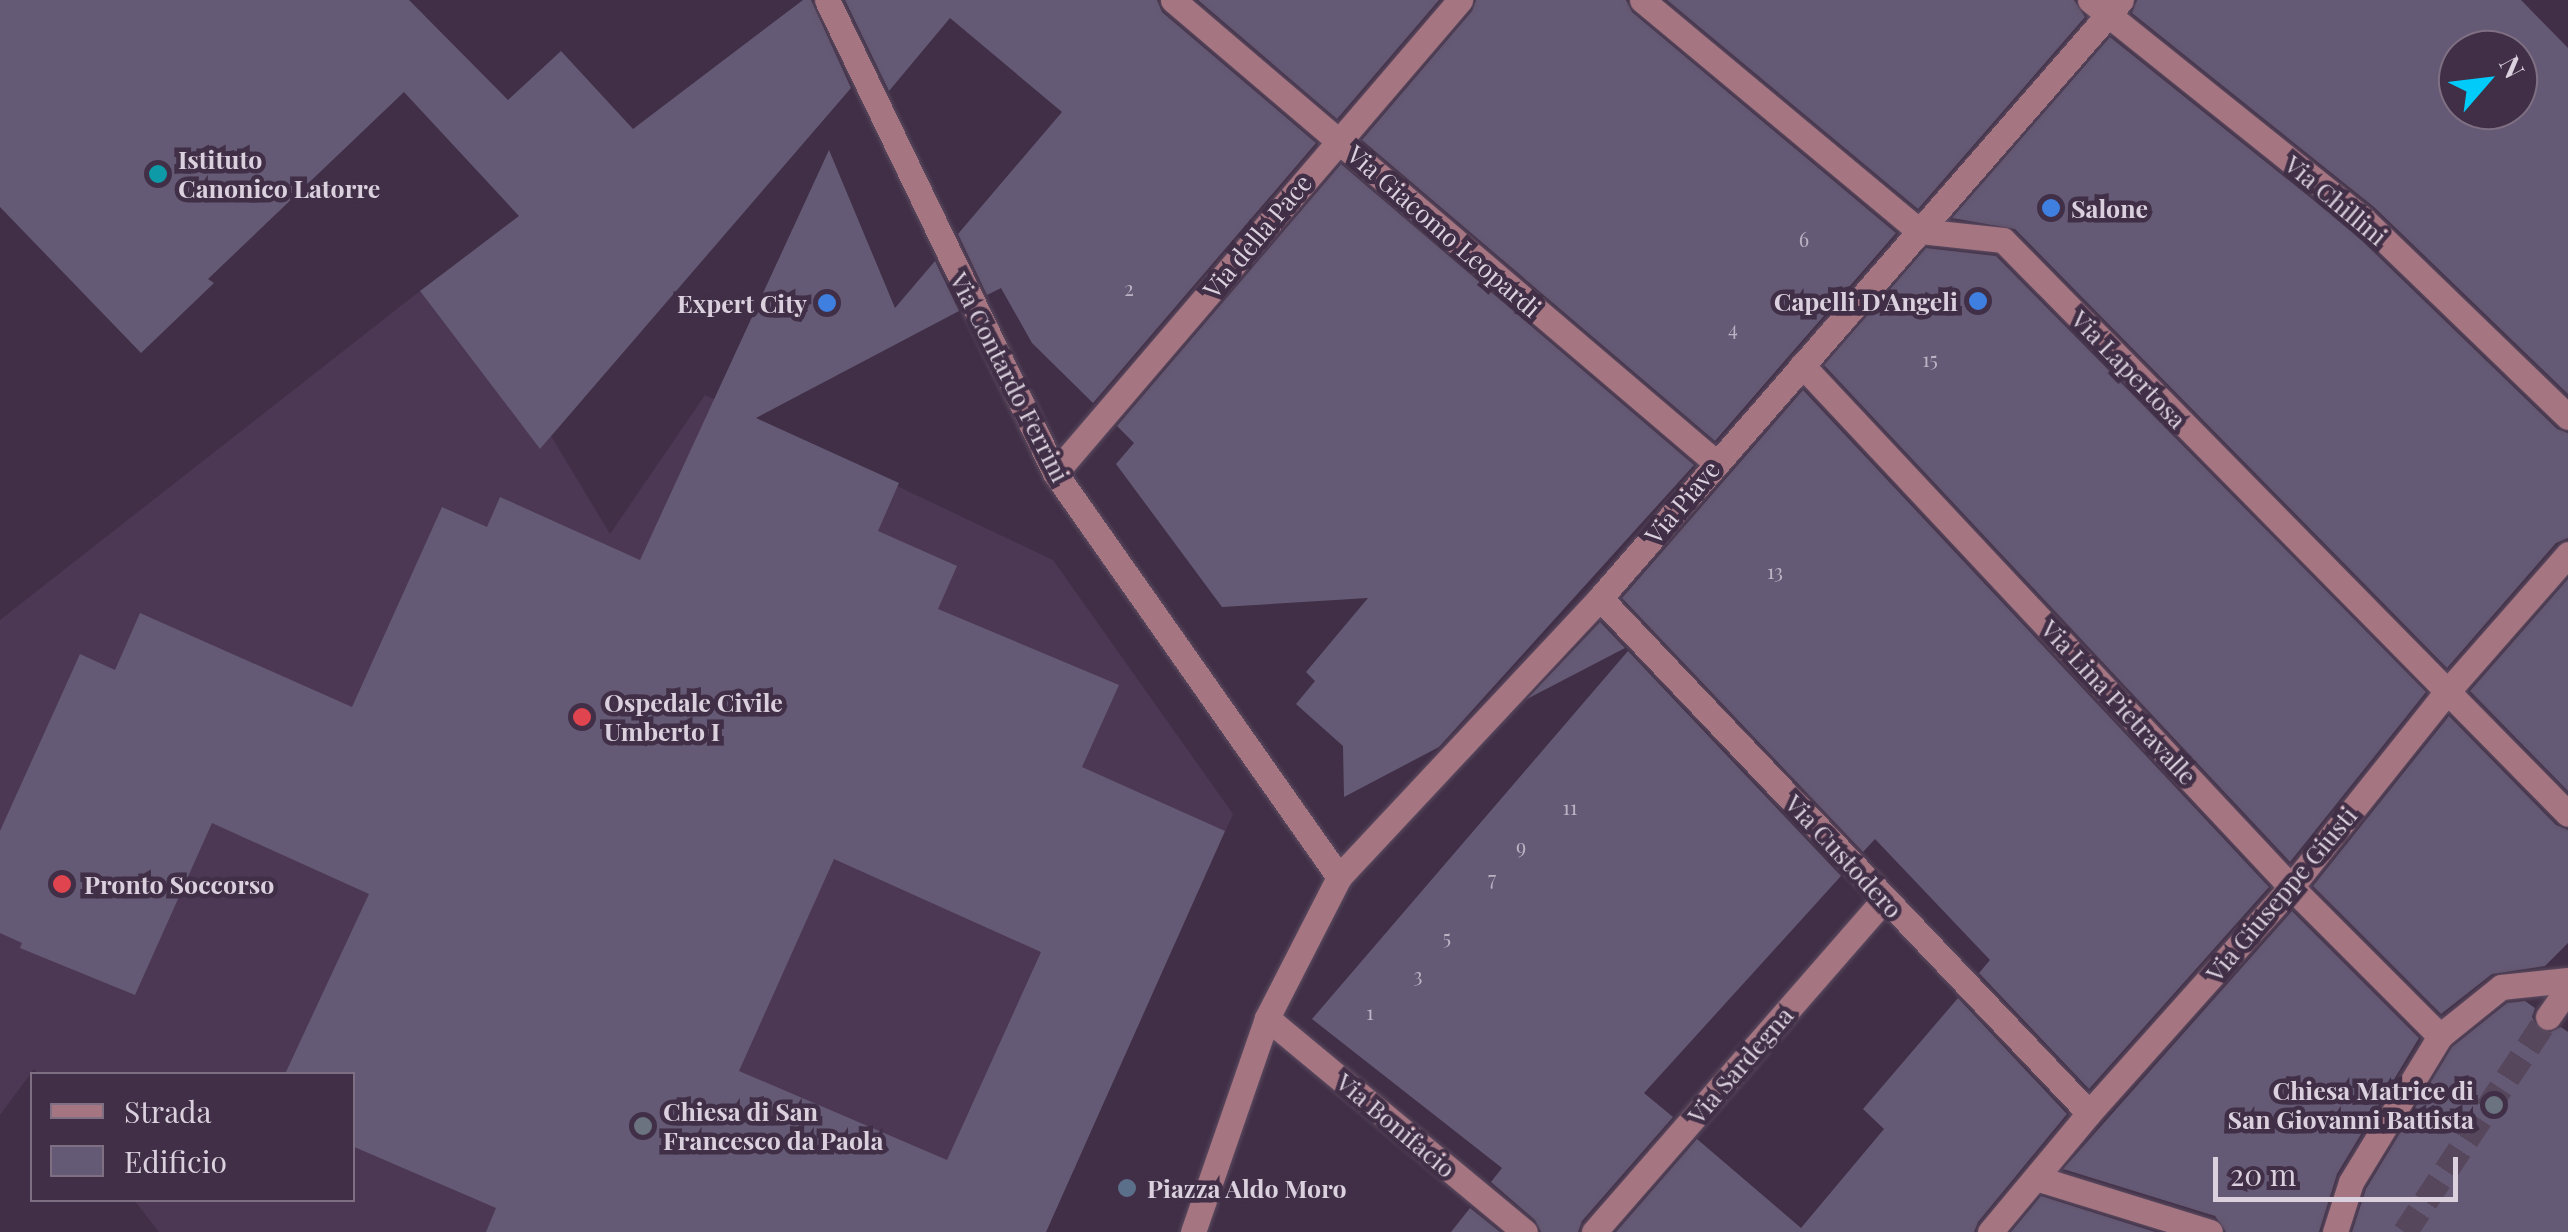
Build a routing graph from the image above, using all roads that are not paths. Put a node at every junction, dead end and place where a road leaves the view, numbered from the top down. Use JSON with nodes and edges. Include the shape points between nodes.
{"nodes":[{"id":1,"x":827,"y":0,"type":"edge"},
{"id":2,"x":1174,"y":0,"type":"edge"},
{"id":3,"x":1460,"y":0,"type":"edge"},
{"id":4,"x":1642,"y":0,"type":"edge"},
{"id":5,"x":2106,"y":5,"type":"edge"},
{"id":6,"x":1338,"y":140,"type":"junction"},
{"id":7,"x":1919,"y":230,"type":"junction"},
{"id":8,"x":1802,"y":364,"type":"junction"},
{"id":9,"x":2568,"y":418,"type":"edge"},
{"id":10,"x":1715,"y":462,"type":"junction"},
{"id":11,"x":1055,"y":473,"type":"junction"},
{"id":12,"x":2568,"y":554,"type":"edge"},
{"id":13,"x":1600,"y":598,"type":"junction"},
{"id":14,"x":2446,"y":693,"type":"junction"},
{"id":15,"x":2568,"y":814,"type":"edge"},
{"id":16,"x":1339,"y":877,"type":"junction"},
{"id":17,"x":2292,"y":887,"type":"junction"},
{"id":18,"x":1885,"y":899,"type":"junction"},
{"id":19,"x":2568,"y":980,"type":"edge"},
{"id":20,"x":2568,"y":988,"type":"edge"},
{"id":21,"x":2548,"y":1017,"type":"tunnel mouth"},
{"id":22,"x":1267,"y":1018,"type":"junction"},
{"id":23,"x":2440,"y":1036,"type":"junction"},
{"id":24,"x":2089,"y":1113,"type":"junction"},
{"id":25,"x":2036,"y":1178,"type":"junction"},
{"id":26,"x":1194,"y":1232,"type":"edge"},
{"id":27,"x":1526,"y":1232,"type":"edge"},
{"id":28,"x":1594,"y":1232,"type":"edge"},
{"id":29,"x":1990,"y":1232,"type":"edge"},
{"id":30,"x":2210,"y":1232,"type":"edge"},
{"id":31,"x":2335,"y":1232,"type":"edge"}],
"edges":[{"from":1,"to":11,"type":"street","name":"Via Contardo Ferrini"},
{"from":2,"to":6,"type":"street","name":"Via Giacomo Leopardi"},
{"from":3,"to":6,"type":"street","name":"Via della Pace"},
{"from":4,"to":7,"type":"street"},
{"from":5,"to":7,"type":"street","name":"Via Piave"},
{"from":5,"to":9,"type":"street","name":"Via Chillini","via":[[2363,219]]},
{"from":6,"to":10,"type":"street","name":"Via Giacomo Leopardi"},
{"from":6,"to":11,"type":"street","name":"Via della Pace"},
{"from":7,"to":8,"type":"street","name":"Via Piave"},
{"from":7,"to":14,"type":"street","name":"Via Lapertosa","via":[[2003,240]]},
{"from":8,"to":10,"type":"street","name":"Via Piave"},
{"from":8,"to":17,"type":"street","name":"Via Lina Pietravalle"},
{"from":10,"to":13,"type":"street","name":"Via Piave"},
{"from":11,"to":16,"type":"street","name":"Via Contardo Ferrini"},
{"from":12,"to":14,"type":"street","name":"Via Giuseppe Giusti"},
{"from":13,"to":16,"type":"street","name":"Via Piave"},
{"from":13,"to":18,"type":"street","name":"Via Custodero"},
{"from":14,"to":15,"type":"street","name":"Via Lapertosa"},
{"from":14,"to":17,"type":"street","name":"Via Giuseppe Giusti"},
{"from":16,"to":22,"type":"street","name":"Via Piave"},
{"from":17,"to":23,"type":"street","name":"Via Lina Pietravalle"},
{"from":17,"to":24,"type":"street","name":"Via Giuseppe Giusti"},
{"from":18,"to":24,"type":"street","name":"Via Custodero"},
{"from":18,"to":28,"type":"street","name":"Via Sardegna"},
{"from":19,"to":23,"type":"street","via":[[2501,987]]},
{"from":20,"to":21,"type":"street"},
{"from":22,"to":26,"type":"street"},
{"from":22,"to":27,"type":"street","name":"Via Bonifacio"},
{"from":23,"to":31,"type":"street","via":[[2351,1182]]},
{"from":24,"to":25,"type":"street","name":"Via Giuseppe Giusti"},
{"from":25,"to":29,"type":"street","name":"Via Giuseppe Giusti"},
{"from":25,"to":30,"type":"street"}]}
